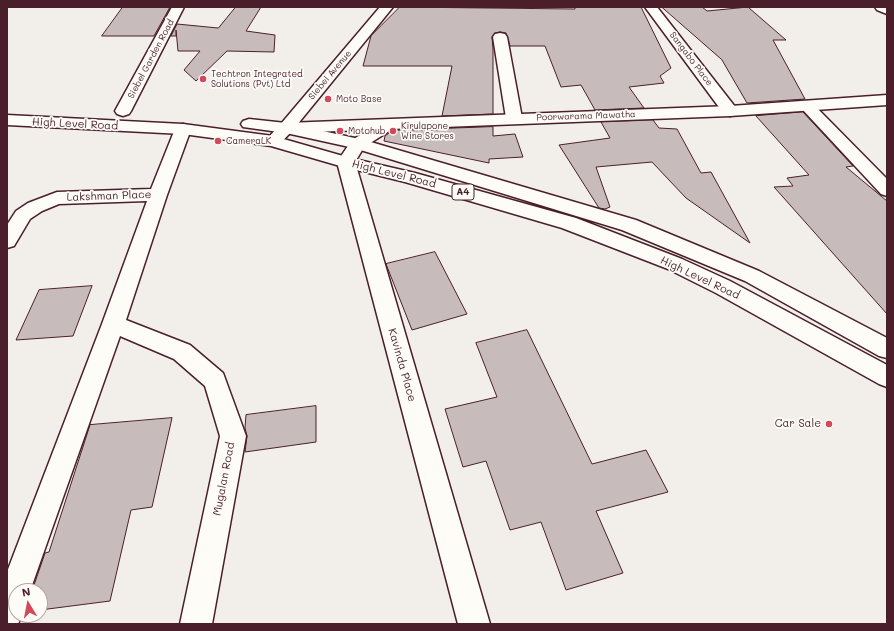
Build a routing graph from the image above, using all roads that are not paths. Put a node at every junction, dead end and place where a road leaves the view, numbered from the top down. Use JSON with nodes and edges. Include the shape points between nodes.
{"nodes":[{"id":1,"x":178,"y":7,"type":"edge"},
{"id":2,"x":387,"y":7,"type":"edge"},
{"id":3,"x":651,"y":7,"type":"edge"},
{"id":4,"x":881,"y":7,"type":"edge"},
{"id":5,"x":887,"y":10,"type":"edge"},
{"id":6,"x":500,"y":37,"type":"dead end"},
{"id":7,"x":887,"y":100,"type":"edge"},
{"id":8,"x":7,"y":105,"type":"edge"},
{"id":9,"x":807,"y":106,"type":"junction"},
{"id":10,"x":123,"y":111,"type":"junction"},
{"id":11,"x":730,"y":111,"type":"junction"},
{"id":12,"x":514,"y":118,"type":"junction"},
{"id":13,"x":7,"y":120,"type":"edge"},
{"id":14,"x":388,"y":125,"type":"junction"},
{"id":15,"x":286,"y":128,"type":"junction"},
{"id":16,"x":183,"y":129,"type":"junction"},
{"id":17,"x":272,"y":141,"type":"junction"},
{"id":18,"x":352,"y":153,"type":"junction"},
{"id":19,"x":887,"y":190,"type":"edge"},
{"id":20,"x":158,"y":195,"type":"junction"},
{"id":21,"x":7,"y":241,"type":"edge"},
{"id":22,"x":113,"y":324,"type":"junction"},
{"id":23,"x":887,"y":349,"type":"edge"},
{"id":24,"x":887,"y":377,"type":"edge"},
{"id":25,"x":7,"y":613,"type":"edge"},
{"id":26,"x":196,"y":624,"type":"edge"},
{"id":27,"x":474,"y":624,"type":"edge"}],
"edges":[{"from":1,"to":10,"type":"main road","name":"Siebel Garden Road"},
{"from":2,"to":15,"type":"main road","name":"Siebel Avenue"},
{"from":3,"to":11,"type":"main road","name":"Sangabo Place"},
{"from":4,"to":5,"type":"main road"},
{"from":6,"to":12,"type":"main road"},
{"from":7,"to":9,"type":"main road","name":"Poorwarama Mawatha"},
{"from":8,"to":10,"type":"main road","name":"High Level Road","number":"A4"},
{"from":9,"to":11,"type":"main road","name":"Poorwarama Mawatha"},
{"from":9,"to":19,"type":"main road"},
{"from":10,"to":15,"type":"main road","name":"High Level Road","number":"A4"},
{"from":11,"to":12,"type":"main road","name":"Poorwarama Mawatha"},
{"from":12,"to":14,"type":"main road","name":"Poorwarama Mawatha"},
{"from":13,"to":16,"type":"main road","name":"High Level Road","number":"A4"},
{"from":14,"to":15,"type":"main road","name":"Poorwarama Mawatha"},
{"from":14,"to":18,"type":"main road"},
{"from":15,"to":17,"type":"main road","name":"Siebel Avenue"},
{"from":15,"to":18,"type":"main road","name":"High Level Road","number":"A4"},
{"from":16,"to":17,"type":"main road","name":"High Level Road","number":"A4"},
{"from":16,"to":20,"type":"main road"},
{"from":17,"to":18,"type":"main road","name":"High Level Road","number":"A4"},
{"from":18,"to":23,"type":"main road","name":"High Level Road","number":"A4","via":[[524,193],[628,226],[752,276]]},
{"from":18,"to":24,"type":"main road","name":"High Level Road","number":"A4","via":[[408,177],[569,223],[675,264],[723,287]]},
{"from":18,"to":27,"type":"main road","name":"Kavinda Place"},
{"from":20,"to":21,"type":"main road","name":"Lakshman Place","via":[[57,198],[23,215]]},
{"from":20,"to":22,"type":"main road"},
{"from":22,"to":25,"type":"main road"},
{"from":22,"to":26,"type":"main road","name":"Mugalan Road","via":[[182,352],[215,380],[232,436]]}]}
